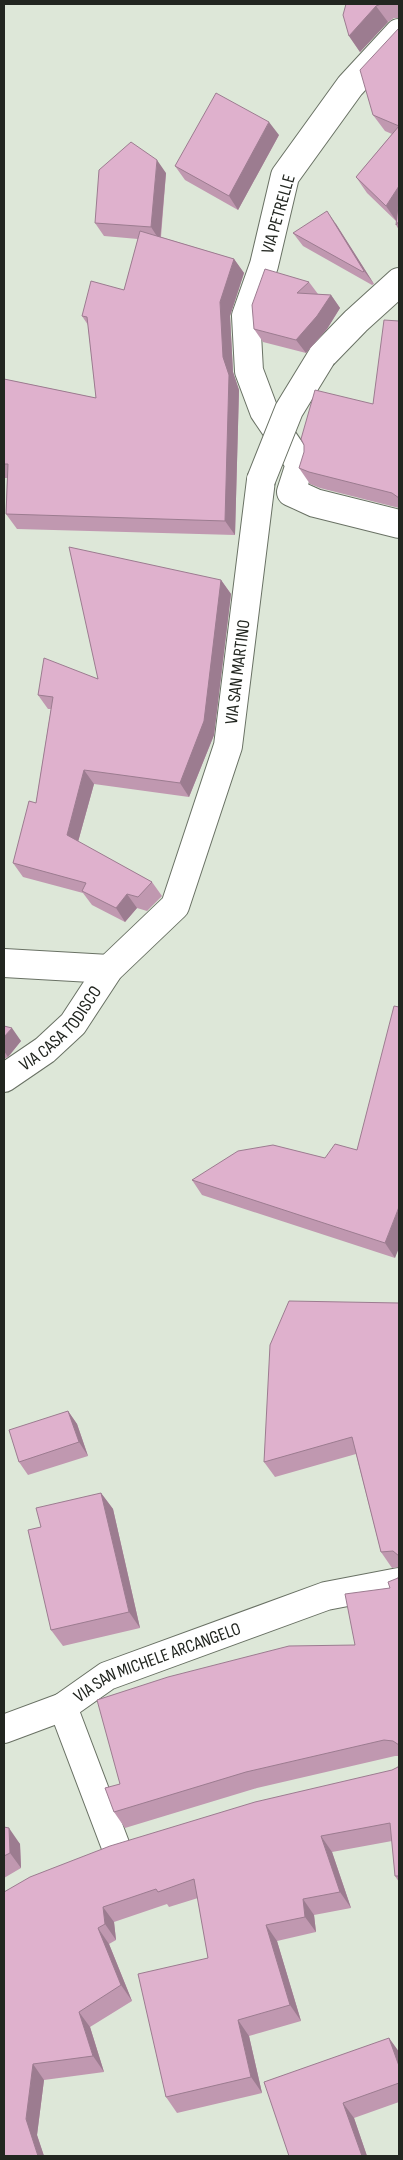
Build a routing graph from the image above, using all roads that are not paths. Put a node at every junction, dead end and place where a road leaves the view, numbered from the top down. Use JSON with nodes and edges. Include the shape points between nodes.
{"nodes":[{"id":1,"x":399,"y":32,"type":"edge"},
{"id":2,"x":399,"y":282,"type":"edge"},
{"id":3,"x":399,"y":524,"type":"edge"},
{"id":4,"x":4,"y":963,"type":"edge"},
{"id":5,"x":109,"y":969,"type":"junction"},
{"id":6,"x":4,"y":1078,"type":"edge"},
{"id":7,"x":399,"y":1582,"type":"edge"},
{"id":8,"x":62,"y":1707,"type":"junction"},
{"id":9,"x":4,"y":1729,"type":"edge"},
{"id":10,"x":143,"y":1839,"type":"edge"},
{"id":11,"x":116,"y":1847,"type":"junction"},
{"id":12,"x":89,"y":1858,"type":"edge"}],
"edges":[{"from":1,"to":3,"type":"street","name":"VIA PETRELLE","via":[[350,86],[285,176],[264,265],[246,316],[249,371],[264,411],[300,464],[292,492],[315,503]]},
{"from":2,"to":5,"type":"street","name":"VIA SAN MARTINO","bridge":true,"via":[[322,356],[288,410],[261,480],[228,746],[175,906]]},
{"from":4,"to":5,"type":"street"},
{"from":5,"to":6,"type":"street","name":"VIA CASA TODISCO","via":[[74,1024],[46,1050]]},
{"from":7,"to":8,"type":"street","name":"VIA SAN MICHELE ARCANGELO","via":[[326,1596],[107,1676]]},
{"from":8,"to":9,"type":"street"},
{"from":8,"to":11,"type":"street","name":"VIA SAN MICHELE ARCANGELO"},
{"from":10,"to":11,"type":"street"},
{"from":11,"to":12,"type":"street"}]}
